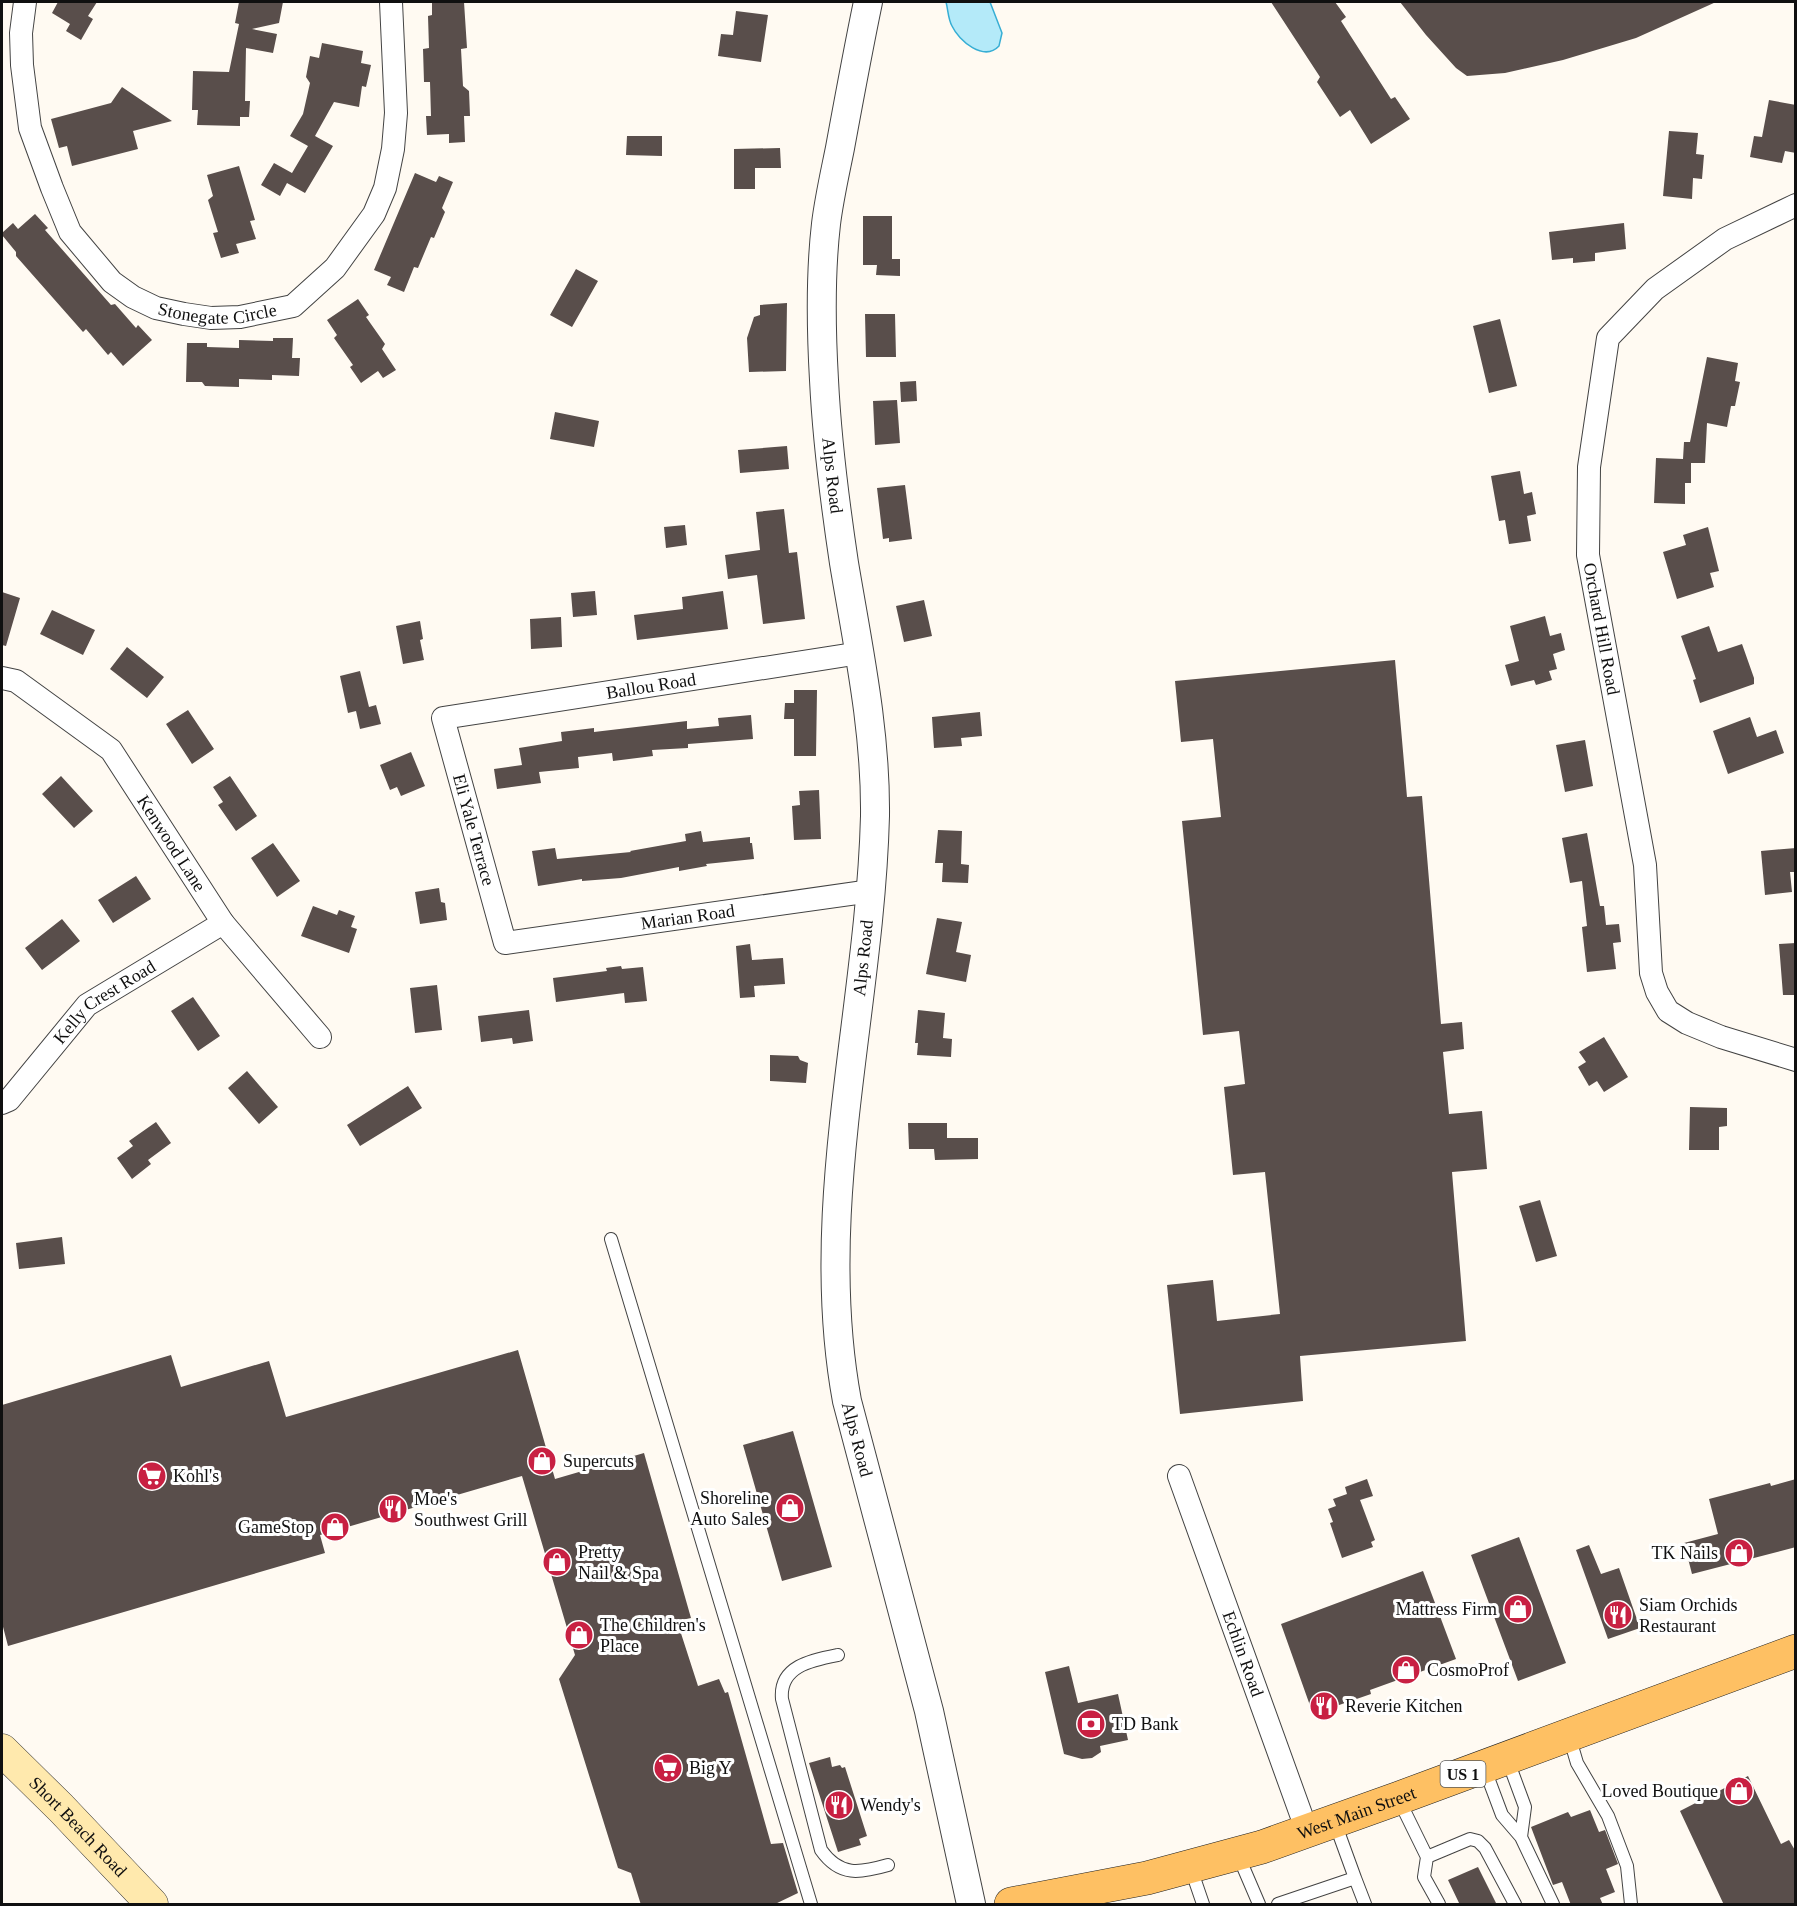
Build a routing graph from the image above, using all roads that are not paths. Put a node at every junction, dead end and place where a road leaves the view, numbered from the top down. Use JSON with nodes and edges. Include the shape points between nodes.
{"nodes":[{"id":1,"x":25,"y":2,"type":"edge"},
{"id":2,"x":391,"y":2,"type":"edge"},
{"id":3,"x":868,"y":2,"type":"edge"},
{"id":4,"x":1796,"y":205,"type":"edge"},
{"id":5,"x":860,"y":653,"type":"junction"},
{"id":6,"x":2,"y":678,"type":"edge"},
{"id":7,"x":442,"y":718,"type":"joint"},
{"id":8,"x":870,"y":891,"type":"junction"},
{"id":9,"x":223,"y":923,"type":"junction"},
{"id":10,"x":505,"y":943,"type":"joint"},
{"id":11,"x":320,"y":1038,"type":"dead end"},
{"id":12,"x":1796,"y":1060,"type":"edge"},
{"id":13,"x":2,"y":1103,"type":"edge"},
{"id":14,"x":611,"y":1239,"type":"dead end"},
{"id":15,"x":1179,"y":1476,"type":"dead end"},
{"id":16,"x":1796,"y":1652,"type":"edge"},
{"id":17,"x":838,"y":1655,"type":"dead end"},
{"id":18,"x":1568,"y":1735,"type":"junction"},
{"id":19,"x":2,"y":1750,"type":"edge"},
{"id":20,"x":1495,"y":1762,"type":"junction"},
{"id":21,"x":1399,"y":1798,"type":"junction"},
{"id":22,"x":1320,"y":1827,"type":"junction"},
{"id":23,"x":1521,"y":1837,"type":"junction"},
{"id":24,"x":1237,"y":1854,"type":"junction"},
{"id":25,"x":1426,"y":1857,"type":"junction"},
{"id":26,"x":888,"y":1866,"type":"dead end"},
{"id":27,"x":1190,"y":1866,"type":"junction"},
{"id":28,"x":1355,"y":1878,"type":"junction"},
{"id":29,"x":1015,"y":1904,"type":"edge"},
{"id":30,"x":152,"y":1905,"type":"edge"},
{"id":31,"x":811,"y":1905,"type":"edge"},
{"id":32,"x":970,"y":1905,"type":"edge"},
{"id":33,"x":1203,"y":1905,"type":"edge"},
{"id":34,"x":1259,"y":1905,"type":"edge"},
{"id":35,"x":1278,"y":1905,"type":"edge"},
{"id":36,"x":1365,"y":1905,"type":"edge"},
{"id":37,"x":1439,"y":1905,"type":"edge"},
{"id":38,"x":1515,"y":1905,"type":"edge"},
{"id":39,"x":1553,"y":1905,"type":"edge"},
{"id":40,"x":1631,"y":1905,"type":"edge"}],
"edges":[{"from":1,"to":2,"type":"street","name":"Stonegate Circle","via":[[21,44],[30,128],[70,232],[112,282],[133,297],[156,308],[211,318],[240,317],[293,306],[335,268],[374,214],[385,188],[396,113]]},
{"from":3,"to":5,"type":"street","name":"Alps Road","via":[[827,219],[822,292],[831,459]]},
{"from":4,"to":12,"type":"street","name":"Orchard Hill Road","via":[[1725,239],[1654,288],[1608,338],[1589,467],[1588,555],[1645,865],[1651,973],[1657,993],[1668,1011],[1687,1023]]},
{"from":5,"to":7,"type":"street","name":"Ballou Road"},
{"from":5,"to":8,"type":"street","name":"Alps Road","via":[[874,777]]},
{"from":6,"to":9,"type":"street","name":"Kenwood Lane","via":[[16,681],[111,750]]},
{"from":7,"to":10,"type":"street","name":"Eli Yale Terrace"},
{"from":8,"to":10,"type":"street","name":"Marian Road"},
{"from":8,"to":32,"type":"street","name":"Alps Road","via":[[835,1248],[837,1333],[847,1401],[924,1689]]},
{"from":9,"to":11,"type":"street","name":"Kenwood Lane"},
{"from":9,"to":13,"type":"street","name":"Kelly Crest Road","via":[[87,1005],[9,1100]]},
{"from":14,"to":31,"type":"lane"},
{"from":15,"to":22,"type":"street","name":"Echlin Road"},
{"from":16,"to":18,"type":"main road","name":"West Main Street","number":"US 1"},
{"from":17,"to":26,"type":"lane","via":[[798,1666],[785,1678],[782,1700],[821,1850],[830,1862],[843,1869],[861,1872]]},
{"from":18,"to":20,"type":"main road","name":"West Main Street","number":"US 1"},
{"from":18,"to":40,"type":"lane","via":[[1577,1763],[1608,1816],[1627,1866]]},
{"from":19,"to":30,"type":"main road","name":"Short Beach Road"},
{"from":20,"to":21,"type":"main road","name":"West Main Street","number":"US 1"},
{"from":20,"to":23,"type":"lane","via":[[1502,1815]]},
{"from":20,"to":23,"type":"lane","via":[[1525,1807]]},
{"from":21,"to":22,"type":"main road","name":"West Main Street","number":"US 1"},
{"from":21,"to":25,"type":"lane"},
{"from":22,"to":24,"type":"main road","name":"West Main Street","number":"US 1"},
{"from":22,"to":28,"type":"lane"},
{"from":23,"to":39,"type":"lane"},
{"from":24,"to":27,"type":"main road","name":"West Main Street","number":"US 1"},
{"from":24,"to":34,"type":"lane"},
{"from":25,"to":37,"type":"lane","via":[[1424,1876]]},
{"from":25,"to":38,"type":"lane","via":[[1470,1839],[1478,1840]]},
{"from":27,"to":29,"type":"main road","name":"West Main Street","number":"US 1","via":[[1113,1890]]},
{"from":27,"to":33,"type":"lane"},
{"from":28,"to":35,"type":"lane"},
{"from":28,"to":36,"type":"lane"}]}
